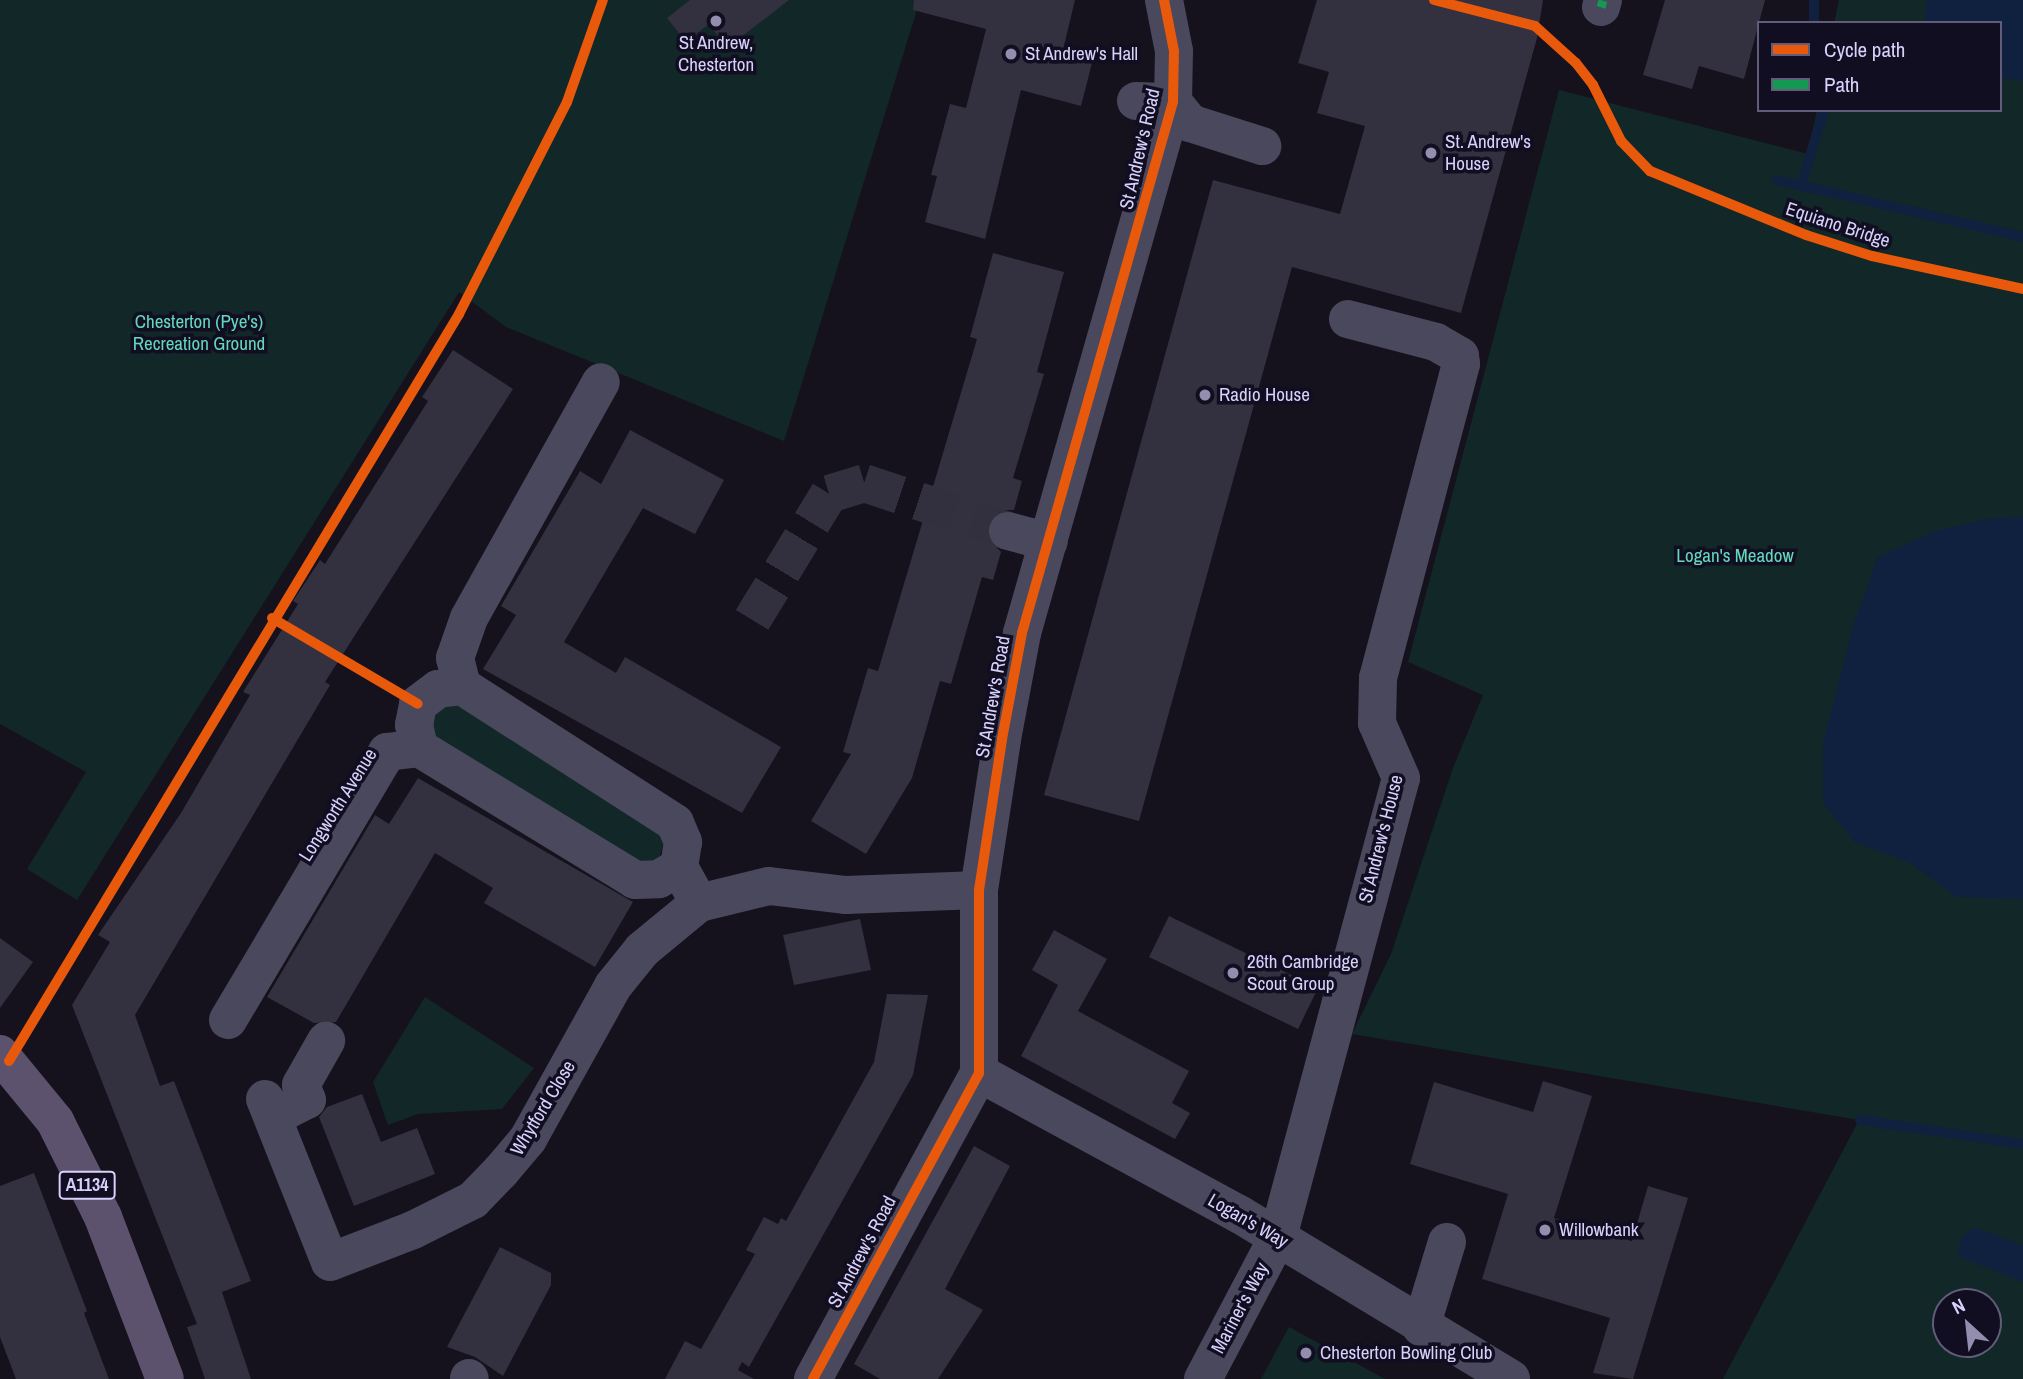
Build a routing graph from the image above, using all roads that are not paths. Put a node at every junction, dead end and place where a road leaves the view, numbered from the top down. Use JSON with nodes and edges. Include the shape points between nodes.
{"nodes":[{"id":1,"x":1164,"y":0,"type":"edge"},
{"id":2,"x":1154,"y":101,"type":"junction"},
{"id":3,"x":1262,"y":146,"type":"dead end"},
{"id":4,"x":1348,"y":319,"type":"dead end"},
{"id":5,"x":601,"y":382,"type":"dead end"},
{"id":6,"x":1008,"y":531,"type":"tunnel mouth"},
{"id":7,"x":1049,"y":542,"type":"junction"},
{"id":8,"x":462,"y":686,"type":"junction"},
{"id":9,"x":419,"y":748,"type":"junction"},
{"id":10,"x":679,"y":867,"type":"junction"},
{"id":11,"x":979,"y":890,"type":"junction"},
{"id":12,"x":699,"y":903,"type":"junction"},
{"id":13,"x":228,"y":1020,"type":"dead end"},
{"id":14,"x":326,"y":1041,"type":"dead end"},
{"id":15,"x":0,"y":1054,"type":"edge"},
{"id":16,"x":979,"y":1073,"type":"junction"},
{"id":17,"x":1278,"y":1237,"type":"junction"},
{"id":18,"x":1447,"y":1242,"type":"dead end"},
{"id":19,"x":1421,"y":1326,"type":"junction"},
{"id":20,"x":149,"y":1330,"type":"junction"},
{"id":21,"x":165,"y":1379,"type":"edge"},
{"id":22,"x":178,"y":1379,"type":"edge"},
{"id":23,"x":813,"y":1379,"type":"edge"},
{"id":24,"x":1203,"y":1379,"type":"edge"},
{"id":25,"x":1511,"y":1379,"type":"edge"}],
"edges":[{"from":1,"to":2,"type":"street","name":"St Andrew's Road","via":[[1174,51]]},
{"from":2,"to":3,"type":"street","via":[[1190,123]]},
{"from":2,"to":7,"type":"street","name":"St Andrew's Road"},
{"from":4,"to":17,"type":"street","name":"St Andrew's House","via":[[1436,342],[1460,356],[1461,365],[1378,678],[1377,723],[1401,778]]},
{"from":5,"to":8,"type":"street","via":[[469,618],[456,658]]},
{"from":6,"to":7,"type":"street"},
{"from":7,"to":11,"type":"street","name":"St Andrew's Road","via":[[1022,633]]},
{"from":8,"to":9,"type":"street","via":[[438,689],[418,704],[414,725]]},
{"from":8,"to":10,"type":"street","via":[[675,823],[683,842]]},
{"from":9,"to":10,"type":"street","via":[[635,880],[659,879]]},
{"from":9,"to":13,"type":"street","name":"Longworth Avenue","via":[[387,752]]},
{"from":10,"to":12,"type":"street"},
{"from":11,"to":12,"type":"street","via":[[846,895],[769,886]]},
{"from":11,"to":16,"type":"street","name":"St Andrew's Road"},
{"from":12,"to":14,"type":"street","name":"Whytford Close","via":[[642,950],[613,986],[528,1139],[473,1200],[413,1230],[330,1262],[269,1108],[307,1100],[301,1085]]},
{"from":15,"to":20,"type":"main road","number":"A1134","via":[[55,1121],[103,1217]]},
{"from":16,"to":17,"type":"street","name":"Logan's Way"},
{"from":16,"to":23,"type":"street","name":"St Andrew's Road"},
{"from":17,"to":19,"type":"street","name":"Logan's Way"},
{"from":17,"to":24,"type":"street","name":"Mariner's Way"},
{"from":18,"to":19,"type":"street"},
{"from":19,"to":25,"type":"street","name":"Logan's Way"},
{"from":20,"to":21,"type":"main road","number":"A1134"},
{"from":20,"to":22,"type":"main road","number":"A1134"}]}
